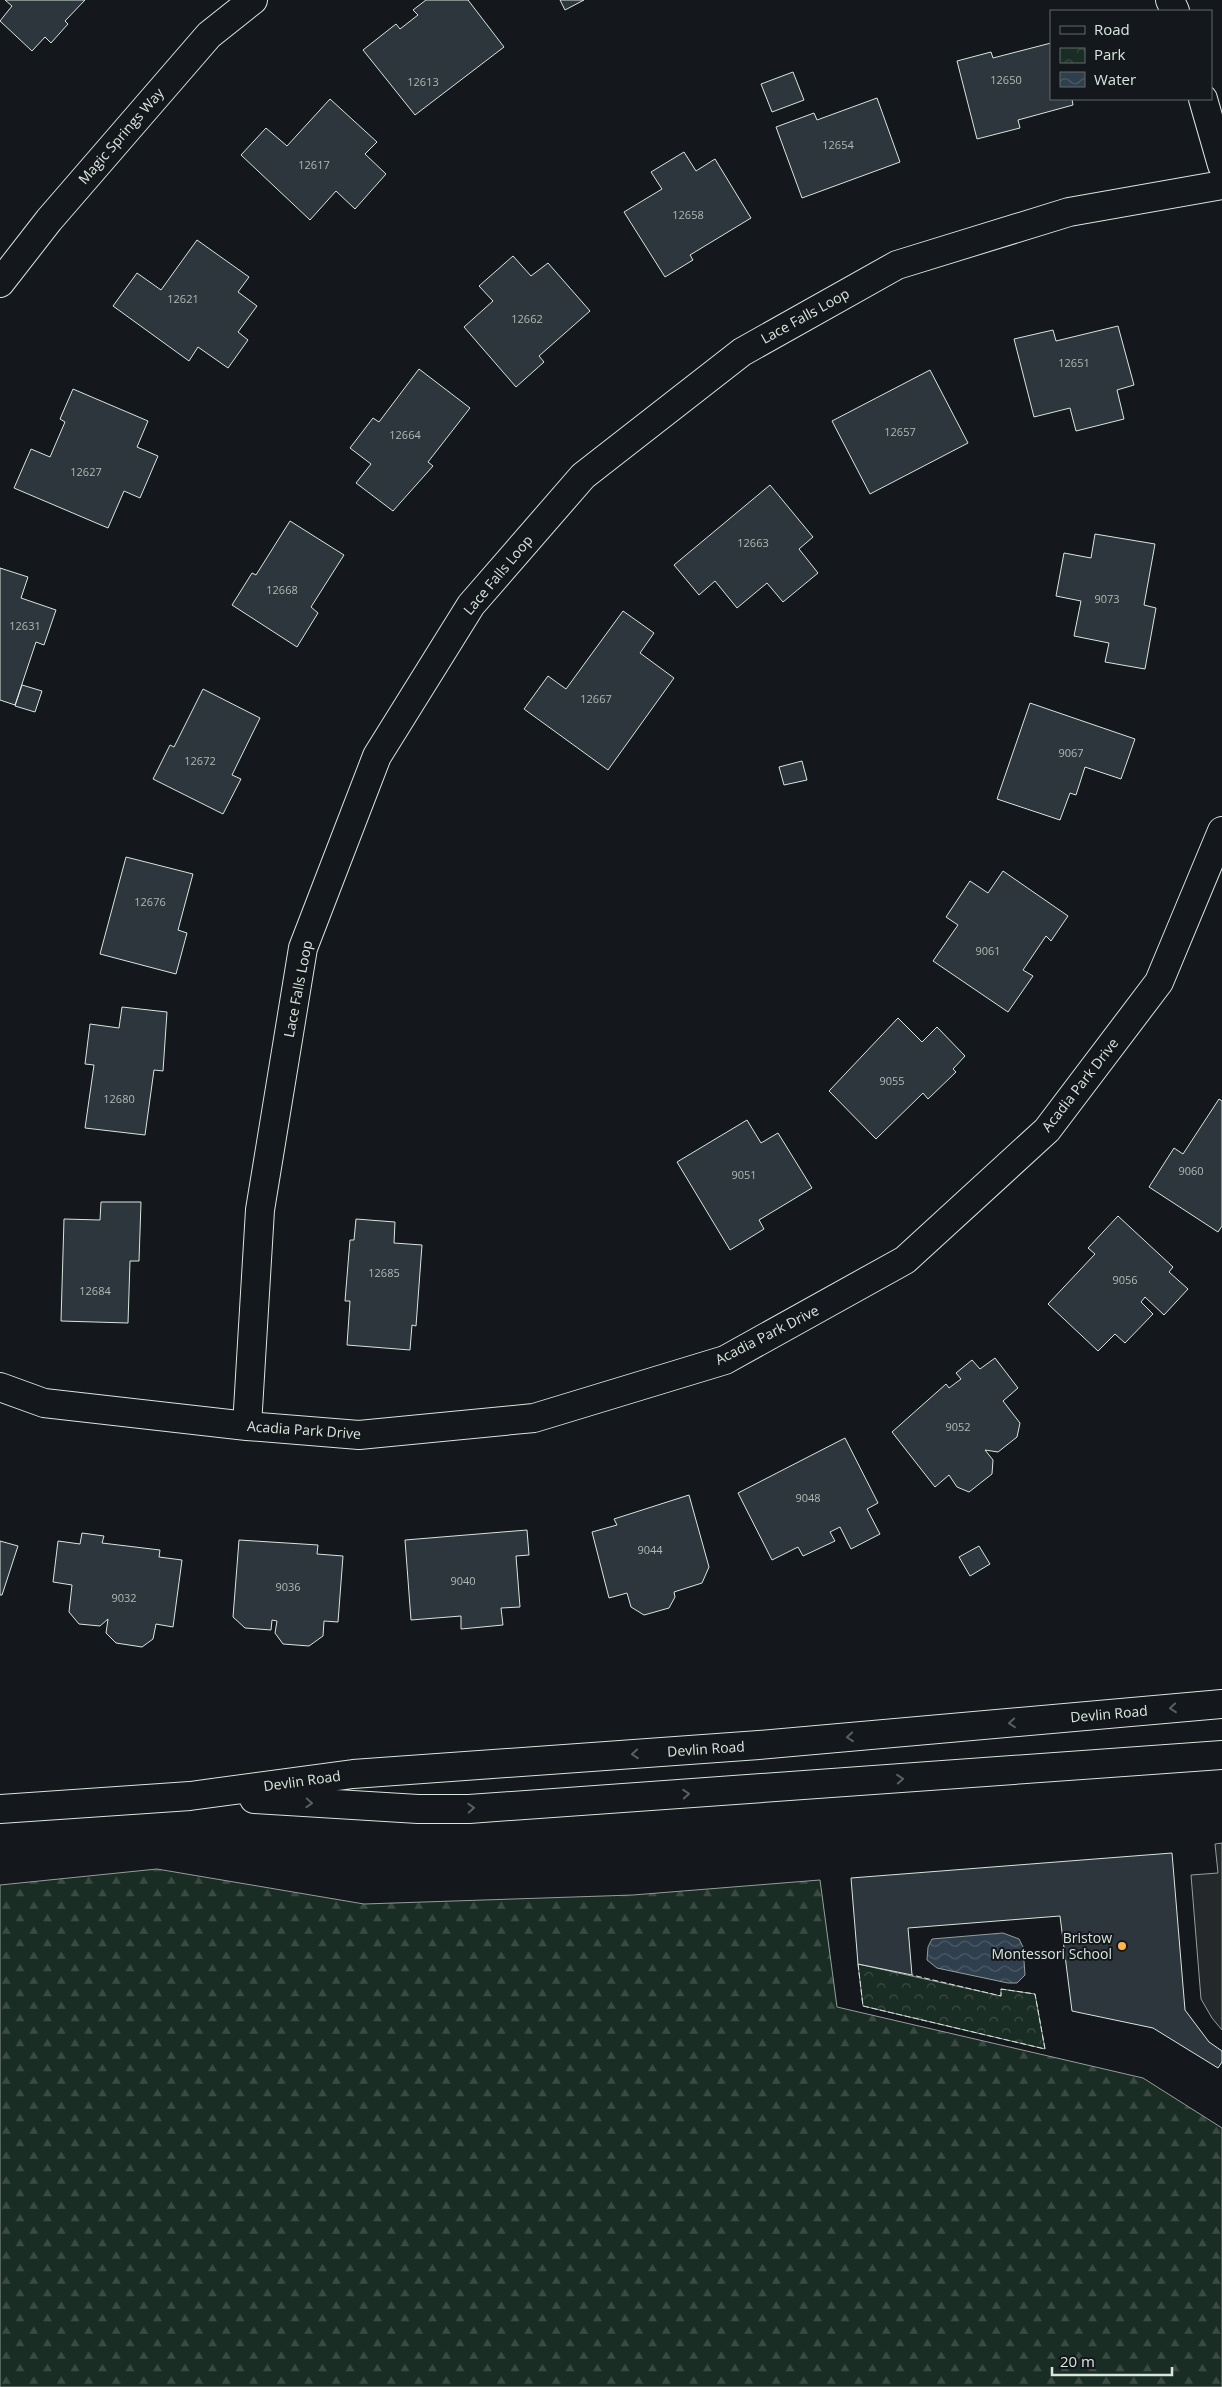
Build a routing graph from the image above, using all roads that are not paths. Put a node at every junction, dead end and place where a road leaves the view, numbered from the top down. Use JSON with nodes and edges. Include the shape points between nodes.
{"nodes":[{"id":1,"x":252,"y":0,"type":"edge"},
{"id":2,"x":1203,"y":100,"type":"edge"},
{"id":3,"x":1222,"y":165,"type":"edge"},
{"id":4,"x":1222,"y":185,"type":"edge"},
{"id":5,"x":0,"y":283,"type":"edge"},
{"id":6,"x":1222,"y":832,"type":"edge"},
{"id":7,"x":0,"y":1387,"type":"edge"},
{"id":8,"x":247,"y":1426,"type":"junction"},
{"id":9,"x":1222,"y":1704,"type":"edge"},
{"id":10,"x":1222,"y":1755,"type":"edge"},
{"id":11,"x":190,"y":1796,"type":"junction"},
{"id":12,"x":0,"y":1809,"type":"edge"}],
"edges":[{"from":1,"to":5,"type":"street","name":"Magic Springs Way","via":[[208,35],[49,220]]},
{"from":2,"to":3,"type":"street"},
{"from":4,"to":8,"type":"street","name":"Lace Falls Loop","via":[[1069,212],[897,265],[742,352],[583,476],[471,605],[377,756],[303,948],[260,1210]]},
{"from":6,"to":8,"type":"street","name":"Acadia Park Drive","via":[[1159,982],[1047,1130],[905,1260],[725,1360],[534,1418],[359,1435]]},
{"from":7,"to":8,"type":"street","name":"Acadia Park Drive","via":[[44,1403]]},
{"from":9,"to":11,"type":"street","name":"Devlin Road","one_way":true,"via":[[759,1745],[353,1774]]},
{"from":11,"to":10,"type":"street","name":"Devlin Road","one_way":true,"via":[[469,1809]]},
{"from":11,"to":12,"type":"street","name":"Devlin Road"}]}
